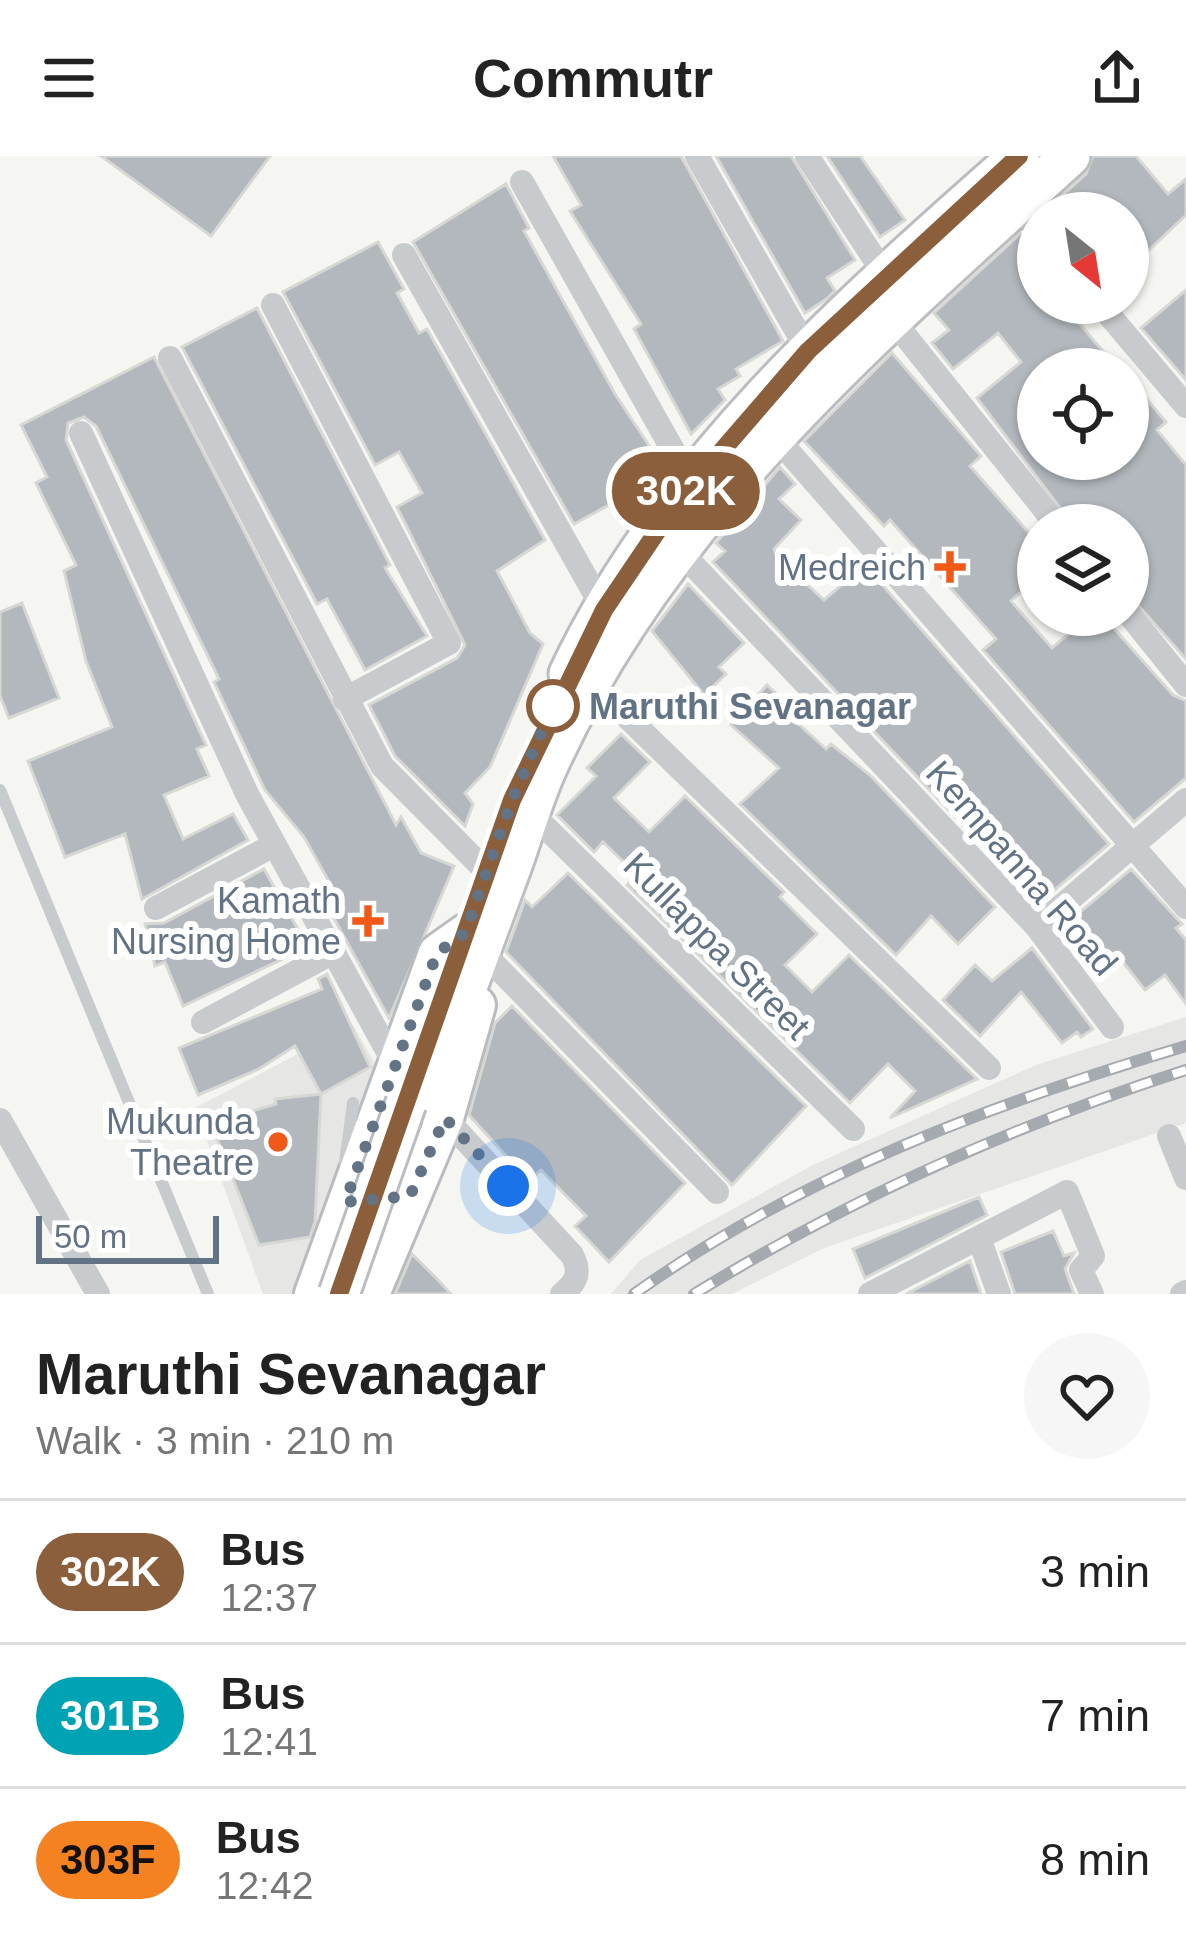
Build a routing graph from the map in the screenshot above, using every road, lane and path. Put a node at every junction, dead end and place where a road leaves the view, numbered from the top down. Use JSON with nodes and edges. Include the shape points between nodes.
{"nodes":[{"id":1,"x":697,"y":156,"type":"edge"},
{"id":2,"x":807,"y":156,"type":"edge"},
{"id":3,"x":1019,"y":156,"type":"edge"},
{"id":4,"x":1070,"y":156,"type":"edge"},
{"id":5,"x":523,"y":182,"type":"dead end"},
{"id":6,"x":1045,"y":192,"type":"edge"},
{"id":7,"x":1017,"y":224,"type":"edge"},
{"id":8,"x":404,"y":255,"type":"dead end"},
{"id":9,"x":885,"y":275,"type":"junction"},
{"id":10,"x":273,"y":305,"type":"dead end"},
{"id":11,"x":891,"y":318,"type":"junction"},
{"id":12,"x":1118,"y":324,"type":"edge"},
{"id":13,"x":808,"y":351,"type":"junction"},
{"id":14,"x":170,"y":358,"type":"dead end"},
{"id":15,"x":1186,"y":406,"type":"edge"},
{"id":16,"x":81,"y":433,"type":"dead end"},
{"id":17,"x":774,"y":435,"type":"junction"},
{"id":18,"x":692,"y":484,"type":"junction"},
{"id":19,"x":1040,"y":504,"type":"edge"},
{"id":20,"x":678,"y":549,"type":"junction"},
{"id":21,"x":604,"y":610,"type":"junction"},
{"id":22,"x":1147,"y":636,"type":"edge"},
{"id":23,"x":591,"y":682,"type":"junction"},
{"id":24,"x":1186,"y":685,"type":"edge"},
{"id":25,"x":345,"y":699,"type":"junction"},
{"id":26,"x":0,"y":790,"type":"edge"},
{"id":27,"x":1186,"y":800,"type":"edge"},
{"id":28,"x":531,"y":813,"type":"junction"},
{"id":29,"x":1136,"y":843,"type":"junction"},
{"id":30,"x":274,"y":845,"type":"junction"},
{"id":31,"x":486,"y":871,"type":"junction"},
{"id":32,"x":1186,"y":907,"type":"edge"},
{"id":33,"x":156,"y":908,"type":"dead end"},
{"id":34,"x":1036,"y":927,"type":"junction"},
{"id":35,"x":481,"y":941,"type":"junction"},
{"id":36,"x":332,"y":953,"type":"junction"},
{"id":37,"x":202,"y":1022,"type":"dead end"},
{"id":38,"x":1112,"y":1027,"type":"dead end"},
{"id":39,"x":394,"y":1064,"type":"junction"},
{"id":40,"x":988,"y":1068,"type":"dead end"},
{"id":41,"x":353,"y":1103,"type":"dead end"},
{"id":42,"x":425,"y":1108,"type":"junction"},
{"id":43,"x":0,"y":1120,"type":"edge"},
{"id":44,"x":853,"y":1130,"type":"dead end"},
{"id":45,"x":1169,"y":1136,"type":"dead end"},
{"id":46,"x":1186,"y":1178,"type":"edge"},
{"id":47,"x":346,"y":1190,"type":"junction"},
{"id":48,"x":717,"y":1192,"type":"dead end"},
{"id":49,"x":410,"y":1196,"type":"junction"},
{"id":50,"x":979,"y":1238,"type":"junction"},
{"id":51,"x":877,"y":1292,"type":"edge"},
{"id":52,"x":98,"y":1294,"type":"edge"},
{"id":53,"x":208,"y":1294,"type":"edge"},
{"id":54,"x":301,"y":1294,"type":"edge"},
{"id":55,"x":314,"y":1294,"type":"edge"},
{"id":56,"x":339,"y":1294,"type":"edge"},
{"id":57,"x":355,"y":1294,"type":"edge"},
{"id":58,"x":370,"y":1294,"type":"edge"},
{"id":59,"x":562,"y":1294,"type":"edge"},
{"id":60,"x":999,"y":1294,"type":"edge"},
{"id":61,"x":1092,"y":1294,"type":"edge"}],
"edges":[{"from":1,"to":13,"type":"street"},
{"from":2,"to":9,"type":"street"},
{"from":3,"to":9,"type":"main road"},
{"from":4,"to":6,"type":"main road"},
{"from":5,"to":18,"type":"street"},
{"from":7,"to":11,"type":"main road"},
{"from":8,"to":21,"type":"street"},
{"from":9,"to":13,"type":"main road"},
{"from":10,"to":25,"type":"street","via":[[449,644]]},
{"from":11,"to":17,"type":"main road"},
{"from":11,"to":19,"type":"street"},
{"from":12,"to":15,"type":"street"},
{"from":13,"to":18,"type":"main road"},
{"from":14,"to":25,"type":"street"},
{"from":16,"to":30,"type":"street"},
{"from":17,"to":20,"type":"main road"},
{"from":17,"to":29,"type":"street"},
{"from":18,"to":21,"type":"main road"},
{"from":20,"to":23,"type":"main road"},
{"from":20,"to":34,"type":"street","name":"Kempanna Road"},
{"from":21,"to":31,"type":"main road","via":[[530,754]]},
{"from":22,"to":24,"type":"street"},
{"from":23,"to":28,"type":"main road"},
{"from":23,"to":40,"type":"street"},
{"from":25,"to":31,"type":"street","via":[[382,766]]},
{"from":26,"to":53,"type":"lane"},
{"from":27,"to":29,"type":"street"},
{"from":28,"to":35,"type":"main road"},
{"from":28,"to":44,"type":"street","name":"Kullappa Street"},
{"from":29,"to":32,"type":"street"},
{"from":29,"to":34,"type":"street"},
{"from":30,"to":33,"type":"street"},
{"from":30,"to":36,"type":"street"},
{"from":31,"to":35,"type":"main road"},
{"from":34,"to":38,"type":"street","name":"Kempanna Road"},
{"from":35,"to":39,"type":"street","via":[[437,953]]},
{"from":35,"to":42,"type":"main road"},
{"from":35,"to":48,"type":"street"},
{"from":36,"to":37,"type":"street"},
{"from":36,"to":39,"type":"street"},
{"from":39,"to":47,"type":"street"},
{"from":41,"to":47,"type":"lane"},
{"from":42,"to":49,"type":"street"},
{"from":42,"to":56,"type":"main road","bridge":true},
{"from":42,"to":57,"type":"main road"},
{"from":42,"to":59,"type":"street","via":[[572,1255],[575,1282]]},
{"from":43,"to":52,"type":"street"},
{"from":45,"to":46,"type":"street"},
{"from":47,"to":49,"type":"street"},
{"from":47,"to":54,"type":"lane"},
{"from":47,"to":55,"type":"street"},
{"from":49,"to":58,"type":"street"},
{"from":50,"to":51,"type":"street"},
{"from":50,"to":60,"type":"street"},
{"from":50,"to":61,"type":"street","via":[[1067,1192],[1093,1256],[1081,1270]]}]}
